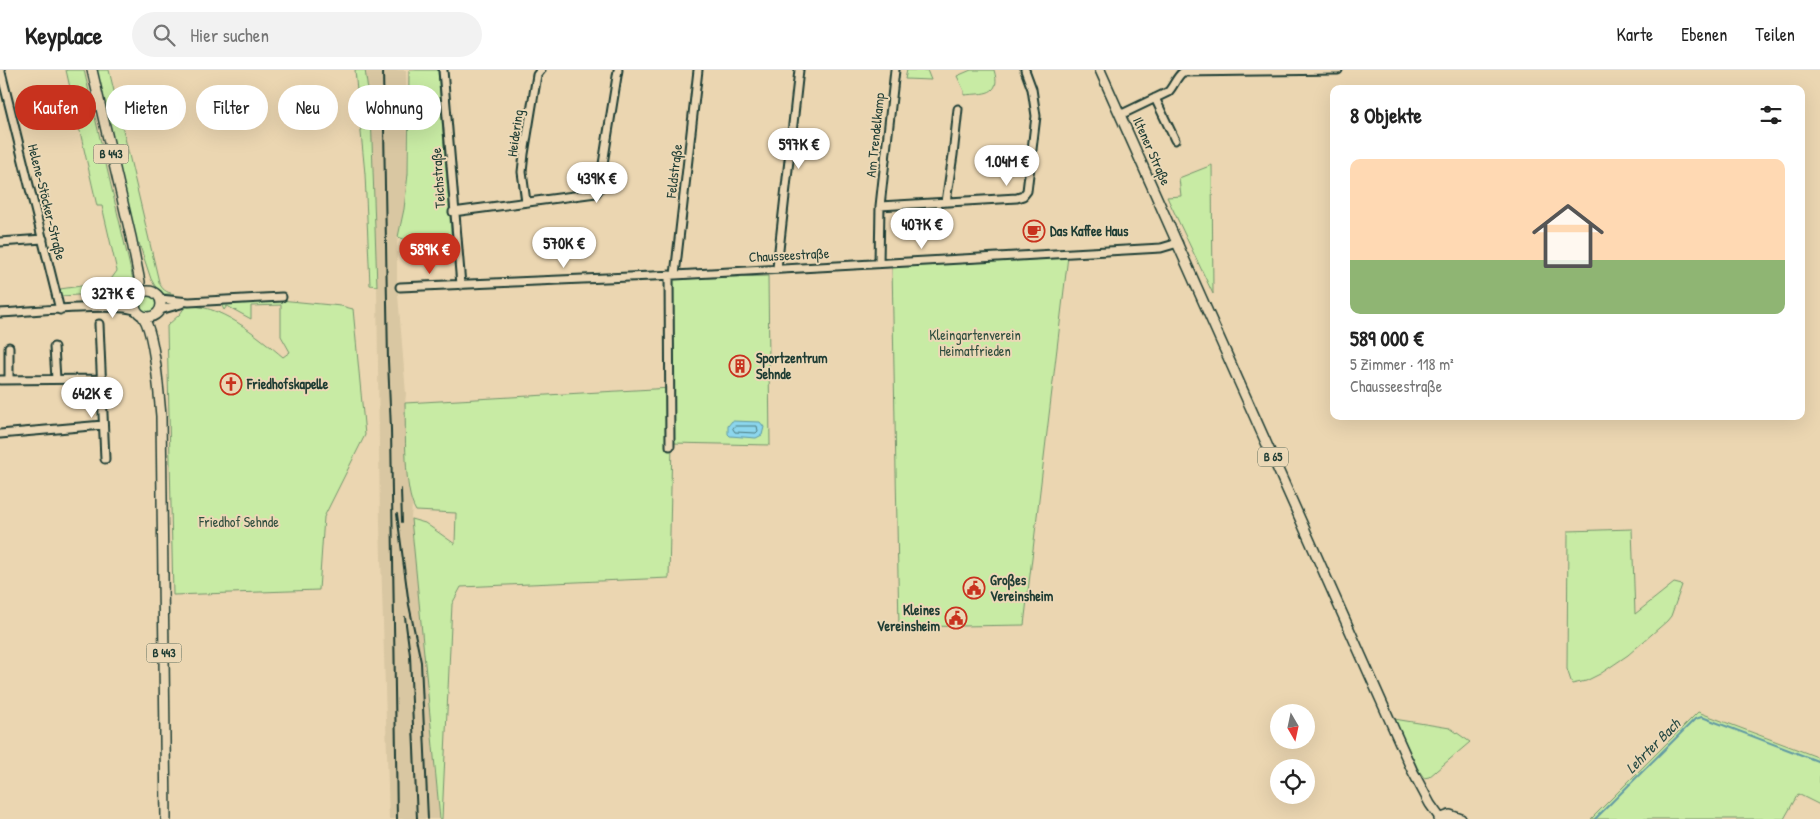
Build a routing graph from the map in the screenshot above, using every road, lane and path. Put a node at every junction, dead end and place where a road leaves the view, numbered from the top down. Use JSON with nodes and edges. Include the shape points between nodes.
{"nodes":[{"id":1,"x":92,"y":70,"type":"edge"},
{"id":2,"x":443,"y":70,"type":"edge"},
{"id":3,"x":541,"y":70,"type":"edge"},
{"id":4,"x":618,"y":70,"type":"edge"},
{"id":5,"x":698,"y":70,"type":"edge"},
{"id":6,"x":799,"y":70,"type":"edge"},
{"id":7,"x":895,"y":70,"type":"edge"},
{"id":8,"x":1025,"y":70,"type":"edge"},
{"id":9,"x":1100,"y":70,"type":"edge"},
{"id":10,"x":1338,"y":70,"type":"edge"},
{"id":11,"x":1,"y":72,"type":"edge"},
{"id":12,"x":1155,"y":98,"type":"junction"},
{"id":13,"x":958,"y":109,"type":"dead end"},
{"id":14,"x":1120,"y":115,"type":"junction"},
{"id":15,"x":1175,"y":140,"type":"dead end"},
{"id":16,"x":526,"y":202,"type":"junction"},
{"id":17,"x":946,"y":202,"type":"junction"},
{"id":18,"x":880,"y":206,"type":"junction"},
{"id":19,"x":454,"y":212,"type":"junction"},
{"id":20,"x":131,"y":238,"type":"junction"},
{"id":21,"x":43,"y":239,"type":"junction"},
{"id":22,"x":0,"y":242,"type":"edge"},
{"id":23,"x":1178,"y":243,"type":"junction"},
{"id":24,"x":879,"y":263,"type":"junction"},
{"id":25,"x":777,"y":268,"type":"junction"},
{"id":26,"x":672,"y":275,"type":"junction"},
{"id":27,"x":460,"y":285,"type":"junction"},
{"id":28,"x":400,"y":287,"type":"dead end"},
{"id":29,"x":151,"y":292,"type":"junction"},
{"id":30,"x":138,"y":297,"type":"junction"},
{"id":31,"x":282,"y":297,"type":"dead end"},
{"id":32,"x":160,"y":298,"type":"junction"},
{"id":33,"x":189,"y":302,"type":"junction"},
{"id":34,"x":95,"y":308,"type":"junction"},
{"id":35,"x":60,"y":310,"type":"junction"},
{"id":36,"x":158,"y":312,"type":"junction"},
{"id":37,"x":0,"y":313,"type":"edge"},
{"id":38,"x":140,"y":314,"type":"junction"},
{"id":39,"x":100,"y":324,"type":"dead end"},
{"id":40,"x":9,"y":347,"type":"dead end"},
{"id":41,"x":54,"y":347,"type":"dead end"},
{"id":42,"x":158,"y":375,"type":"junction"},
{"id":43,"x":101,"y":378,"type":"junction"},
{"id":44,"x":56,"y":379,"type":"junction"},
{"id":45,"x":0,"y":380,"type":"edge"},
{"id":46,"x":9,"y":380,"type":"junction"},
{"id":47,"x":103,"y":425,"type":"junction"},
{"id":48,"x":0,"y":434,"type":"edge"},
{"id":49,"x":670,"y":446,"type":"dead end"},
{"id":50,"x":105,"y":459,"type":"dead end"},
{"id":51,"x":166,"y":819,"type":"edge"},
{"id":52,"x":1440,"y":819,"type":"edge"},
{"id":53,"x":1461,"y":819,"type":"edge"}],
"edges":[{"from":1,"to":20,"type":"main road","number":"B 443"},
{"from":2,"to":19,"type":"street","name":"Teichstraße"},
{"from":3,"to":16,"type":"street","name":"Heidering","via":[[537,76],[524,154],[522,172]]},
{"from":4,"to":16,"type":"street","via":[[599,189],[591,195]]},
{"from":5,"to":26,"type":"street","name":"Feldstraße"},
{"from":6,"to":25,"type":"street"},
{"from":7,"to":18,"type":"street","name":"Am Trendelkamp"},
{"from":8,"to":17,"type":"street","via":[[1036,116],[1027,191],[1017,198]]},
{"from":9,"to":14,"type":"main road","name":"Iltener Straße","number":"B 65"},
{"from":10,"to":12,"type":"street","via":[[1183,72],[1168,92]]},
{"from":11,"to":21,"type":"street","name":"Helene-Stöcker-Straße"},
{"from":12,"to":14,"type":"street"},
{"from":12,"to":15,"type":"street"},
{"from":13,"to":17,"type":"street"},
{"from":14,"to":23,"type":"main road","name":"Iltener Straße","number":"B 65"},
{"from":16,"to":19,"type":"street"},
{"from":17,"to":18,"type":"street"},
{"from":18,"to":24,"type":"street","name":"Am Trendelkamp"},
{"from":19,"to":27,"type":"street","name":"Teichstraße"},
{"from":20,"to":29,"type":"main road","number":"B 443"},
{"from":20,"to":30,"type":"main road","number":"B 443","via":[[140,282]]},
{"from":21,"to":22,"type":"street"},
{"from":21,"to":35,"type":"street","name":"Helene-Stöcker-Straße"},
{"from":23,"to":24,"type":"street","name":"Chausseestraße","via":[[1161,248]]},
{"from":23,"to":52,"type":"main road","number":"B 65","via":[[1412,770]]},
{"from":24,"to":25,"type":"street","name":"Chausseestraße"},
{"from":25,"to":26,"type":"street","name":"Chausseestraße"},
{"from":26,"to":27,"type":"street","name":"Chausseestraße"},
{"from":26,"to":49,"type":"street","name":"Feldstraße"},
{"from":27,"to":28,"type":"street","name":"Chausseestraße"},
{"from":29,"to":30,"type":"main road"},
{"from":29,"to":32,"type":"main road"},
{"from":30,"to":34,"type":"street"},
{"from":30,"to":38,"type":"main road","via":[[135,307]]},
{"from":31,"to":33,"type":"street"},
{"from":32,"to":33,"type":"street"},
{"from":32,"to":36,"type":"main road"},
{"from":33,"to":36,"type":"street"},
{"from":34,"to":35,"type":"street"},
{"from":34,"to":38,"type":"street","via":[[128,308]]},
{"from":35,"to":37,"type":"street"},
{"from":36,"to":38,"type":"main road","via":[[150,318]]},
{"from":36,"to":42,"type":"main road","number":"B 443","via":[[154,320]]},
{"from":38,"to":42,"type":"main road","number":"B 443","via":[[149,326]]},
{"from":39,"to":43,"type":"street"},
{"from":40,"to":46,"type":"street"},
{"from":41,"to":44,"type":"street"},
{"from":42,"to":51,"type":"main road","number":"B 443"},
{"from":43,"to":44,"type":"street"},
{"from":43,"to":47,"type":"street"},
{"from":44,"to":46,"type":"street"},
{"from":45,"to":46,"type":"street"},
{"from":47,"to":48,"type":"street"},
{"from":47,"to":50,"type":"street"},
{"from":52,"to":53,"type":"main road","via":[[1450,815]]}]}
